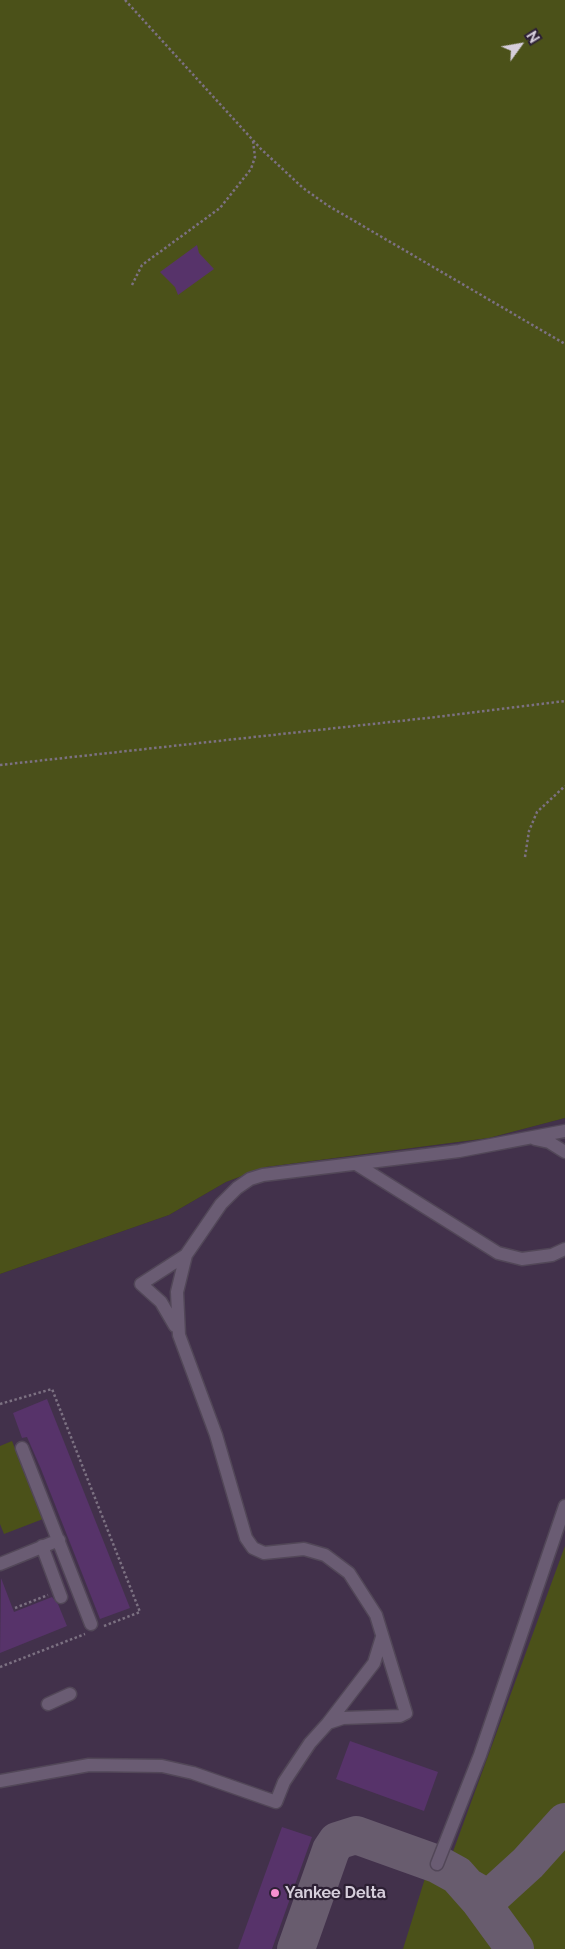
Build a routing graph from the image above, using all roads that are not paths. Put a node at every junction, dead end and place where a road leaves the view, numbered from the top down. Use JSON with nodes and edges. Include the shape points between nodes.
{"nodes":[{"id":1,"x":565,"y":1131,"type":"edge"},
{"id":2,"x":524,"y":1138,"type":"junction"},
{"id":3,"x":565,"y":1152,"type":"edge"},
{"id":4,"x":356,"y":1164,"type":"junction"},
{"id":5,"x":565,"y":1249,"type":"edge"},
{"id":6,"x":186,"y":1255,"type":"junction"},
{"id":7,"x":179,"y":1335,"type":"junction"},
{"id":8,"x":22,"y":1448,"type":"dead end"},
{"id":9,"x":565,"y":1506,"type":"edge"},
{"id":10,"x":59,"y":1540,"type":"junction"},
{"id":11,"x":42,"y":1546,"type":"junction"},
{"id":12,"x":0,"y":1564,"type":"edge"},
{"id":13,"x":60,"y":1594,"type":"road end"},
{"id":14,"x":91,"y":1628,"type":"road end"},
{"id":15,"x":382,"y":1636,"type":"junction"},
{"id":16,"x":70,"y":1694,"type":"dead end"},
{"id":17,"x":48,"y":1704,"type":"dead end"},
{"id":18,"x":328,"y":1723,"type":"junction"},
{"id":19,"x":0,"y":1781,"type":"edge"},
{"id":20,"x":438,"y":1864,"type":"dead end"}],
"edges":[{"from":1,"to":2,"type":"lane"},
{"from":2,"to":3,"type":"lane","via":[[549,1142]]},
{"from":2,"to":4,"type":"lane","via":[[459,1151]]},
{"from":4,"to":5,"type":"lane","via":[[498,1253],[511,1258],[530,1259]]},
{"from":4,"to":6,"type":"lane","via":[[250,1179],[222,1204]]},
{"from":6,"to":7,"type":"lane","via":[[177,1292]]},
{"from":6,"to":7,"type":"lane","via":[[140,1284],[161,1302]]},
{"from":7,"to":15,"type":"lane","via":[[216,1436],[246,1538],[253,1548],[264,1554],[304,1549],[325,1555],[349,1573],[376,1614]]},
{"from":8,"to":10,"type":"lane"},
{"from":9,"to":20,"type":"lane","via":[[480,1755]]},
{"from":10,"to":11,"type":"lane"},
{"from":10,"to":14,"type":"lane"},
{"from":11,"to":12,"type":"lane"},
{"from":11,"to":13,"type":"lane"},
{"from":15,"to":18,"type":"lane","via":[[374,1663]]},
{"from":15,"to":18,"type":"lane","via":[[406,1713],[400,1716],[344,1718]]},
{"from":16,"to":17,"type":"lane"},
{"from":18,"to":19,"type":"lane","via":[[304,1750],[276,1802],[193,1773],[154,1766],[89,1765]]}]}
